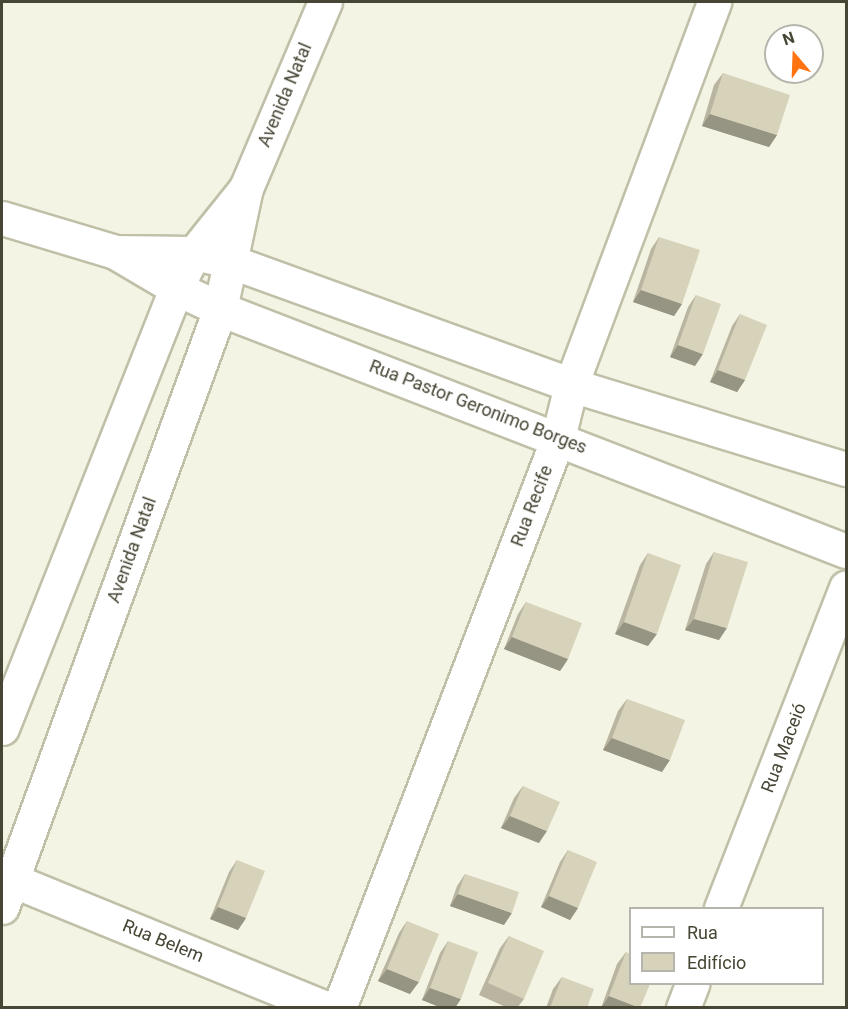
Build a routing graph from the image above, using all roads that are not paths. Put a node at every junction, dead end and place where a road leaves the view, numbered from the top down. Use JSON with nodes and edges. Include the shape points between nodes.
{"nodes":[{"id":1,"x":325,"y":2,"type":"edge"},
{"id":2,"x":714,"y":2,"type":"edge"},
{"id":3,"x":246,"y":188,"type":"junction"},
{"id":4,"x":2,"y":218,"type":"edge"},
{"id":5,"x":115,"y":252,"type":"junction"},
{"id":6,"x":194,"y":254,"type":"junction"},
{"id":7,"x":232,"y":262,"type":"junction"},
{"id":8,"x":176,"y":288,"type":"junction"},
{"id":9,"x":220,"y":309,"type":"junction"},
{"id":10,"x":571,"y":385,"type":"junction"},
{"id":11,"x":558,"y":438,"type":"junction"},
{"id":12,"x":846,"y":469,"type":"edge"},
{"id":13,"x":846,"y":550,"type":"edge"},
{"id":14,"x":846,"y":587,"type":"edge"},
{"id":15,"x":2,"y":728,"type":"edge"},
{"id":16,"x":5,"y":888,"type":"edge"},
{"id":17,"x":722,"y":907,"type":"edge"},
{"id":18,"x":692,"y":985,"type":"edge"},
{"id":19,"x":325,"y":1008,"type":"edge"},
{"id":20,"x":339,"y":1008,"type":"edge"},
{"id":21,"x":683,"y":1008,"type":"edge"}],
"edges":[{"from":1,"to":3,"type":"street","name":"Avenida Natal"},
{"from":2,"to":10,"type":"street","name":"Rua Recife"},
{"from":3,"to":6,"type":"street","name":"Avenida Natal"},
{"from":3,"to":7,"type":"street","name":"Avenida Natal"},
{"from":4,"to":5,"type":"street","name":"Rua Pastor Geronimo Borges"},
{"from":5,"to":6,"type":"street","name":"Rua Pastor Geronimo Borges"},
{"from":5,"to":8,"type":"street","name":"Rua Pastor Geronimo Borges"},
{"from":6,"to":7,"type":"street","name":"Rua Pastor Geronimo Borges"},
{"from":6,"to":8,"type":"street","name":"Avenida Natal"},
{"from":7,"to":9,"type":"street","name":"Avenida Natal"},
{"from":7,"to":10,"type":"street","name":"Rua Pastor Geronimo Borges"},
{"from":8,"to":9,"type":"street","name":"Rua Pastor Geronimo Borges"},
{"from":8,"to":15,"type":"street","name":"Avenida Natal"},
{"from":9,"to":11,"type":"street","name":"Rua Pastor Geronimo Borges"},
{"from":9,"to":16,"type":"street","name":"Avenida Natal"},
{"from":10,"to":11,"type":"street","name":"Rua Recife"},
{"from":10,"to":12,"type":"street","name":"Rua Pastor Geronimo Borges"},
{"from":11,"to":13,"type":"street","name":"Rua Pastor Geronimo Borges"},
{"from":11,"to":20,"type":"street","name":"Rua Recife"},
{"from":14,"to":17,"type":"street","name":"Rua Maceió"},
{"from":16,"to":19,"type":"street","name":"Rua Belem"},
{"from":18,"to":21,"type":"street"}]}
